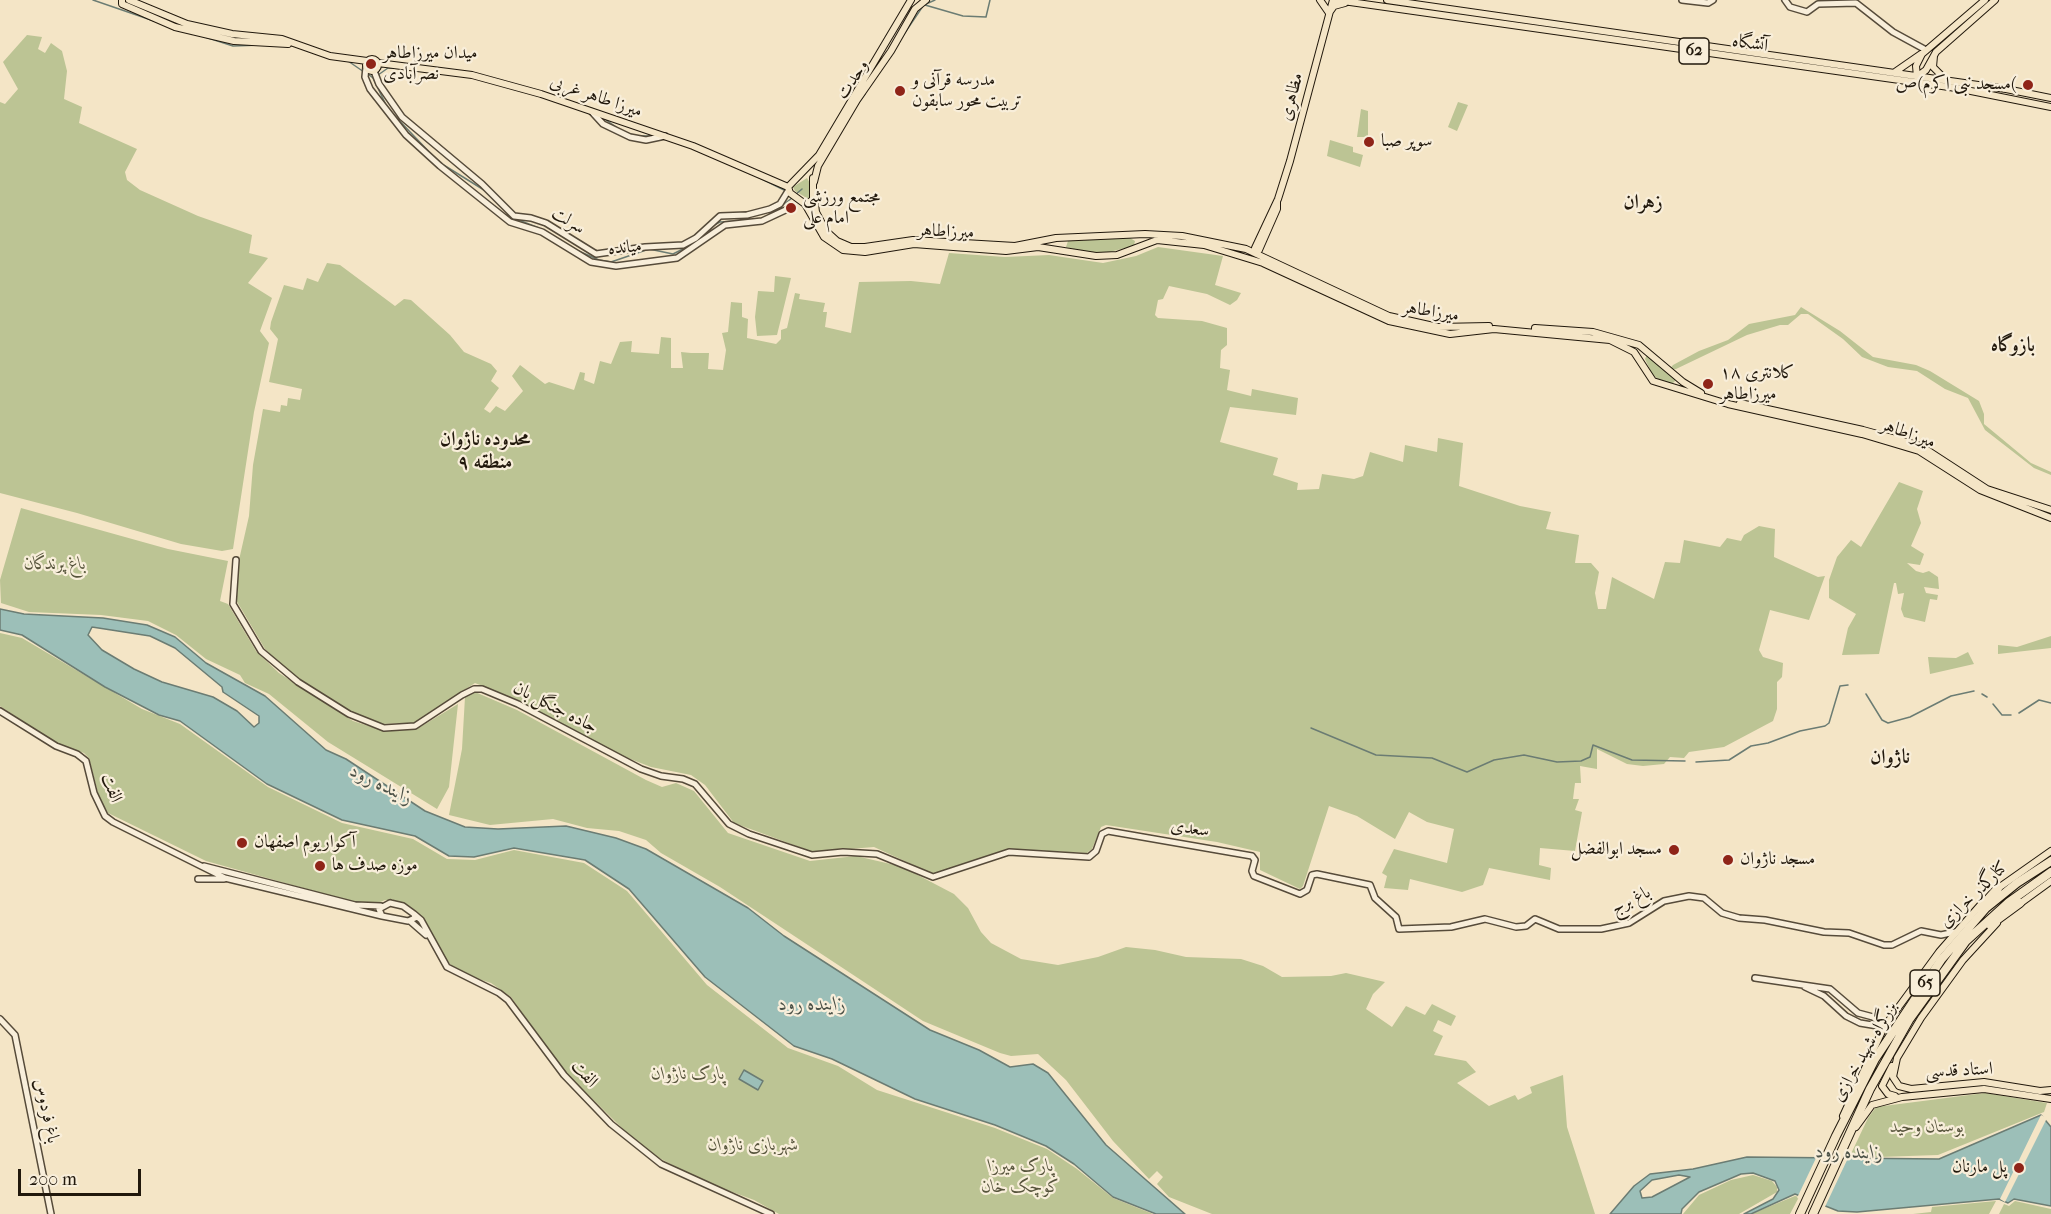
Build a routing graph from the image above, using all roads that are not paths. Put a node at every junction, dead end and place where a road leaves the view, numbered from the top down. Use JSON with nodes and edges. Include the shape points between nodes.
{"nodes":[{"id":1,"x":122,"y":0,"type":"edge"},
{"id":2,"x":129,"y":0,"type":"edge"},
{"id":3,"x":911,"y":0,"type":"edge"},
{"id":4,"x":926,"y":0,"type":"edge"},
{"id":5,"x":1320,"y":0,"type":"edge"},
{"id":6,"x":1334,"y":0,"type":"edge"},
{"id":7,"x":1387,"y":0,"type":"edge"},
{"id":8,"x":1682,"y":0,"type":"edge"},
{"id":9,"x":1713,"y":0,"type":"edge"},
{"id":10,"x":1785,"y":0,"type":"edge"},
{"id":11,"x":1985,"y":0,"type":"edge"},
{"id":12,"x":1995,"y":0,"type":"edge"},
{"id":13,"x":1348,"y":2,"type":"junction"},
{"id":14,"x":1329,"y":13,"type":"junction"},
{"id":15,"x":1524,"y":23,"type":"junction"},
{"id":16,"x":1544,"y":26,"type":"junction"},
{"id":17,"x":1952,"y":32,"type":"junction"},
{"id":18,"x":886,"y":40,"type":"junction"},
{"id":19,"x":895,"y":44,"type":"junction"},
{"id":20,"x":296,"y":45,"type":"junction"},
{"id":21,"x":1939,"y":49,"type":"junction"},
{"id":22,"x":879,"y":51,"type":"junction"},
{"id":23,"x":1924,"y":52,"type":"junction"},
{"id":24,"x":887,"y":57,"type":"junction"},
{"id":25,"x":365,"y":67,"type":"junction"},
{"id":26,"x":376,"y":68,"type":"junction"},
{"id":27,"x":1893,"y":73,"type":"junction"},
{"id":28,"x":1917,"y":79,"type":"junction"},
{"id":29,"x":1948,"y":81,"type":"junction"},
{"id":30,"x":2051,"y":98,"type":"edge"},
{"id":31,"x":2051,"y":107,"type":"edge"},
{"id":32,"x":592,"y":112,"type":"junction"},
{"id":33,"x":410,"y":131,"type":"junction"},
{"id":34,"x":666,"y":136,"type":"junction"},
{"id":35,"x":448,"y":158,"type":"junction"},
{"id":36,"x":440,"y":166,"type":"junction"},
{"id":37,"x":802,"y":175,"type":"junction"},
{"id":38,"x":814,"y":182,"type":"junction"},
{"id":39,"x":788,"y":189,"type":"junction"},
{"id":40,"x":814,"y":195,"type":"junction"},
{"id":41,"x":805,"y":204,"type":"junction"},
{"id":42,"x":782,"y":206,"type":"junction"},
{"id":43,"x":792,"y":207,"type":"dead end"},
{"id":44,"x":761,"y":218,"type":"junction"},
{"id":45,"x":1132,"y":234,"type":"junction"},
{"id":46,"x":1066,"y":238,"type":"junction"},
{"id":47,"x":1260,"y":242,"type":"junction"},
{"id":48,"x":1138,"y":247,"type":"junction"},
{"id":49,"x":1239,"y":247,"type":"junction"},
{"id":50,"x":1064,"y":252,"type":"junction"},
{"id":51,"x":1253,"y":256,"type":"junction"},
{"id":52,"x":1265,"y":257,"type":"junction"},
{"id":53,"x":1463,"y":330,"type":"junction"},
{"id":54,"x":1453,"y":331,"type":"junction"},
{"id":55,"x":1649,"y":351,"type":"junction"},
{"id":56,"x":1640,"y":360,"type":"junction"},
{"id":57,"x":1679,"y":379,"type":"junction"},
{"id":58,"x":1674,"y":387,"type":"junction"},
{"id":59,"x":2051,"y":510,"type":"edge"},
{"id":60,"x":2051,"y":518,"type":"edge"},
{"id":61,"x":236,"y":560,"type":"dead end"},
{"id":62,"x":0,"y":711,"type":"edge"},
{"id":63,"x":2051,"y":851,"type":"edge"},
{"id":64,"x":2051,"y":861,"type":"edge"},
{"id":65,"x":2051,"y":872,"type":"edge"},
{"id":66,"x":222,"y":875,"type":"junction"},
{"id":67,"x":933,"y":877,"type":"joint"},
{"id":68,"x":198,"y":879,"type":"dead end"},
{"id":69,"x":2051,"y":881,"type":"edge"},
{"id":70,"x":1998,"y":888,"type":"junction"},
{"id":71,"x":2020,"y":903,"type":"junction"},
{"id":72,"x":381,"y":906,"type":"junction"},
{"id":73,"x":2013,"y":910,"type":"dead end"},
{"id":74,"x":369,"y":911,"type":"junction"},
{"id":75,"x":414,"y":914,"type":"junction"},
{"id":76,"x":382,"y":916,"type":"junction"},
{"id":77,"x":410,"y":921,"type":"junction"},
{"id":78,"x":2000,"y":922,"type":"dead end"},
{"id":79,"x":1399,"y":929,"type":"joint"},
{"id":80,"x":1955,"y":932,"type":"junction"},
{"id":81,"x":1941,"y":935,"type":"junction"},
{"id":82,"x":1966,"y":941,"type":"junction"},
{"id":83,"x":1947,"y":942,"type":"junction"},
{"id":84,"x":434,"y":946,"type":"junction"},
{"id":85,"x":1755,"y":978,"type":"dead end"},
{"id":86,"x":1800,"y":984,"type":"junction"},
{"id":87,"x":0,"y":1019,"type":"edge"},
{"id":88,"x":1897,"y":1024,"type":"junction"},
{"id":89,"x":1884,"y":1027,"type":"junction"},
{"id":90,"x":1897,"y":1058,"type":"junction"},
{"id":91,"x":1896,"y":1084,"type":"junction"},
{"id":92,"x":1903,"y":1088,"type":"junction"},
{"id":93,"x":2051,"y":1090,"type":"edge"},
{"id":94,"x":1892,"y":1095,"type":"junction"},
{"id":95,"x":1902,"y":1097,"type":"junction"},
{"id":96,"x":2051,"y":1100,"type":"edge"},
{"id":97,"x":1836,"y":1136,"type":"junction"},
{"id":98,"x":1847,"y":1141,"type":"junction"},
{"id":99,"x":1800,"y":1211,"type":"edge"},
{"id":100,"x":1814,"y":1213,"type":"edge"},
{"id":101,"x":51,"y":1214,"type":"edge"},
{"id":102,"x":771,"y":1214,"type":"edge"}],
"edges":[{"from":1,"to":20,"type":"main road","via":[[122,4],[175,27],[234,41]]},
{"from":2,"to":20,"type":"main road","via":[[187,24],[282,39]]},
{"from":3,"to":18,"type":"main road","name":"وحدت"},
{"from":4,"to":19,"type":"main road","name":"وحدت","via":[[915,9]]},
{"from":5,"to":14,"type":"main road"},
{"from":6,"to":13,"type":"main road","name":"آتشگاه","number":"62"},
{"from":6,"to":14,"type":"main road","name":"مظاهری"},
{"from":7,"to":15,"type":"main road","name":"آتشگاه","number":"62"},
{"from":8,"to":9,"type":"street"},
{"from":10,"to":23,"type":"street","via":[[1790,8],[1807,12],[1818,4],[1856,3]]},
{"from":11,"to":17,"type":"main road"},
{"from":12,"to":17,"type":"main road"},
{"from":13,"to":14,"type":"main road","via":[[1334,6]]},
{"from":13,"to":15,"type":"main road","name":"آتشگاه","number":"62"},
{"from":14,"to":47,"type":"main road","name":"مظاهری","via":[[1277,202]]},
{"from":15,"to":16,"type":"main road","name":"آتشگاه","number":"62"},
{"from":16,"to":27,"type":"main road","name":"آتشگاه","number":"62"},
{"from":16,"to":28,"type":"main road","name":"آتشگاه","number":"62"},
{"from":17,"to":21,"type":"main road"},
{"from":17,"to":23,"type":"main road"},
{"from":18,"to":19,"type":"main road","via":[[889,46]]},
{"from":18,"to":22,"type":"main road","name":"وحدت"},
{"from":19,"to":24,"type":"main road","name":"وحدت"},
{"from":20,"to":25,"type":"main road","via":[[358,61]]},
{"from":21,"to":28,"type":"main road"},
{"from":21,"to":29,"type":"main road","via":[[1933,67]]},
{"from":22,"to":24,"type":"main road","via":[[887,52]]},
{"from":22,"to":37,"type":"main road","name":"وحدت","via":[[819,155]]},
{"from":23,"to":27,"type":"main road"},
{"from":23,"to":28,"type":"main road","via":[[1916,66]]},
{"from":24,"to":38,"type":"main road","name":"وحدت","via":[[823,158]]},
{"from":25,"to":26,"type":"main road"},
{"from":25,"to":26,"type":"main road","via":[[375,60]]},
{"from":25,"to":33,"type":"street","name":"میانده","via":[[370,89]]},
{"from":26,"to":32,"type":"main road","name":"میرزا طاهر غربی","via":[[387,65],[472,75]]},
{"from":26,"to":33,"type":"street","name":"سرلت","via":[[391,103]]},
{"from":27,"to":28,"type":"main road","name":"آتشگاه","number":"62"},
{"from":28,"to":29,"type":"main road","name":"آتشگاه","number":"62"},
{"from":28,"to":31,"type":"main road","name":"آتشگاه","number":"62"},
{"from":29,"to":30,"type":"main road","name":"آتشگاه","number":"62"},
{"from":32,"to":34,"type":"main road","name":"میرزا طاهر غربی"},
{"from":32,"to":34,"type":"street","via":[[603,124],[630,137],[646,140]]},
{"from":33,"to":35,"type":"street","name":"سرلت"},
{"from":33,"to":36,"type":"street","name":"میانده"},
{"from":34,"to":39,"type":"main road","name":"میرزا طاهر غربی"},
{"from":35,"to":36,"type":"street"},
{"from":35,"to":44,"type":"street","name":"سرلت","via":[[514,216],[546,224],[596,254],[683,245],[720,216]]},
{"from":36,"to":44,"type":"street","name":"میانده","via":[[510,222],[542,232],[603,266],[677,258],[725,225]]},
{"from":37,"to":38,"type":"main road","via":[[811,175]]},
{"from":37,"to":39,"type":"main road","name":"وحدت"},
{"from":38,"to":40,"type":"main road","name":"میرزاطاهر"},
{"from":39,"to":41,"type":"main road","name":"میرزا طاهر غربی"},
{"from":39,"to":42,"type":"street"},
{"from":40,"to":41,"type":"main road","via":[[812,202]]},
{"from":40,"to":46,"type":"main road","name":"میرزاطاهر","via":[[816,212],[826,231],[851,247],[913,240],[1014,246]]},
{"from":41,"to":50,"type":"main road","name":"میرزاطاهر","via":[[824,237],[851,252],[914,244]]},
{"from":42,"to":43,"type":"street","name":"میانده"},
{"from":42,"to":44,"type":"street","name":"میانده"},
{"from":42,"to":44,"type":"street","name":"سرلت"},
{"from":45,"to":46,"type":"main road","name":"میرزاطاهر"},
{"from":45,"to":48,"type":"main road"},
{"from":45,"to":49,"type":"main road","name":"میرزاطاهر","via":[[1182,236]]},
{"from":46,"to":50,"type":"main road"},
{"from":47,"to":49,"type":"main road"},
{"from":47,"to":51,"type":"main road","name":"مظاهری"},
{"from":47,"to":52,"type":"main road"},
{"from":48,"to":50,"type":"main road","name":"میرزاطاهر","via":[[1108,256]]},
{"from":48,"to":51,"type":"main road","name":"میرزاطاهر","via":[[1157,240],[1173,240]]},
{"from":49,"to":51,"type":"main road","name":"میرزاطاهر"},
{"from":51,"to":52,"type":"main road","name":"میرزاطاهر"},
{"from":51,"to":54,"type":"main road","name":"میرزاطاهر","via":[[1377,316]]},
{"from":52,"to":54,"type":"main road","name":"میرزاطاهر","via":[[1378,312]]},
{"from":53,"to":54,"type":"main road","name":"میرزاطاهر"},
{"from":53,"to":55,"type":"main road","name":"میرزاطاهر","via":[[1505,326],[1593,332]]},
{"from":53,"to":56,"type":"main road","name":"میرزاطاهر","via":[[1601,338],[1630,349]]},
{"from":55,"to":56,"type":"main road"},
{"from":55,"to":57,"type":"main road","name":"میرزاطاهر"},
{"from":56,"to":58,"type":"main road","name":"میرزاطاهر","via":[[1650,378]]},
{"from":57,"to":58,"type":"main road"},
{"from":57,"to":59,"type":"main road","name":"میرزاطاهر","via":[[1695,391],[1921,446],[1987,489]]},
{"from":58,"to":60,"type":"main road","name":"میرزاطاهر","via":[[1919,451],[1980,490]]},
{"from":61,"to":67,"type":"street","name":"جاده جنگل بان","via":[[233,604],[261,651],[298,682],[362,720],[384,728],[415,726],[462,694],[482,689],[641,769],[695,784],[729,824],[749,834],[812,855],[877,854]]},
{"from":62,"to":66,"type":"street","name":"الفت","via":[[86,761],[94,793],[105,816],[113,822]]},
{"from":63,"to":70,"type":"main road","name":"کنارگذر خرازی"},
{"from":64,"to":88,"type":"highway","name":"بزرگراه شهید خرازی","number":"65","via":[[1986,908],[1953,944]]},
{"from":65,"to":82,"type":"highway","name":"بزرگراه شهید خرازی","number":"65","via":[[2009,902]]},
{"from":66,"to":68,"type":"street"},
{"from":66,"to":74,"type":"street","name":"الفت"},
{"from":67,"to":79,"type":"street","name":"سعدی","via":[[1008,852],[1089,857],[1096,851],[1102,834],[1108,831],[1252,856],[1254,876],[1300,894],[1307,891],[1312,875],[1317,874],[1370,885],[1375,898],[1396,917]]},
{"from":69,"to":71,"type":"main road","name":"کنارگذر خرازی"},
{"from":70,"to":80,"type":"main road","name":"کنارگذر خرازی"},
{"from":70,"to":88,"type":"highway","via":[[1945,950]]},
{"from":71,"to":82,"type":"highway"},
{"from":71,"to":90,"type":"main road","name":"کنارگذر خرازی","via":[[1963,960]]},
{"from":72,"to":74,"type":"street","name":"الفت"},
{"from":72,"to":75,"type":"street","name":"الفت","via":[[394,904]]},
{"from":72,"to":76,"type":"street","via":[[378,911]]},
{"from":73,"to":78,"type":"main road"},
{"from":74,"to":76,"type":"street","name":"الفت"},
{"from":75,"to":77,"type":"street"},
{"from":75,"to":84,"type":"street","name":"الفت"},
{"from":76,"to":77,"type":"street","name":"الفت"},
{"from":77,"to":84,"type":"street","via":[[420,927]]},
{"from":79,"to":81,"type":"street","name":"باغ برج","via":[[1451,927],[1485,919],[1516,927],[1540,919],[1559,929],[1601,930],[1629,923],[1651,907],[1689,896],[1704,898],[1722,913],[1739,918],[1850,933],[1884,945],[1921,931]]},
{"from":80,"to":81,"type":"street","name":"باغ برج"},
{"from":80,"to":83,"type":"main road","name":"کنارگذر خرازی"},
{"from":81,"to":83,"type":"street"},
{"from":82,"to":98,"type":"highway","name":"بزرگراه شهید خرازی","number":"65","via":[[1909,1020]]},
{"from":83,"to":89,"type":"main road","name":"کنارگذر خرازی"},
{"from":84,"to":102,"type":"street","name":"الفت","via":[[441,961],[454,973],[492,988],[508,1000],[572,1084],[611,1124],[648,1154],[661,1164]]},
{"from":85,"to":86,"type":"street"},
{"from":86,"to":89,"type":"street","via":[[1824,996],[1846,1016]]},
{"from":86,"to":89,"type":"street","via":[[1830,989],[1858,1013],[1873,1017]]},
{"from":87,"to":101,"type":"street","name":"باغ فردوس","via":[[15,1035]]},
{"from":88,"to":97,"type":"highway","name":"بزرگراه شهید خرازی","number":"65"},
{"from":89,"to":97,"type":"main road","name":"کنارگذر خرازی"},
{"from":90,"to":91,"type":"main road","via":[[1892,1073]]},
{"from":90,"to":94,"type":"main road","name":"کنارگذر خرازی","via":[[1882,1082],[1883,1090]]},
{"from":91,"to":92,"type":"main road","name":"استاد قدسی"},
{"from":91,"to":94,"type":"main road","via":[[1888,1086]]},
{"from":92,"to":93,"type":"main road","name":"استاد قدسی","via":[[1984,1082]]},
{"from":92,"to":95,"type":"main road","via":[[1906,1093]]},
{"from":94,"to":95,"type":"main road"},
{"from":95,"to":96,"type":"main road","name":"استاد قدسی","via":[[1984,1089]]},
{"from":95,"to":98,"type":"main road","via":[[1872,1105]]},
{"from":97,"to":99,"type":"highway","number":"65"},
{"from":98,"to":100,"type":"highway","number":"65"}]}
